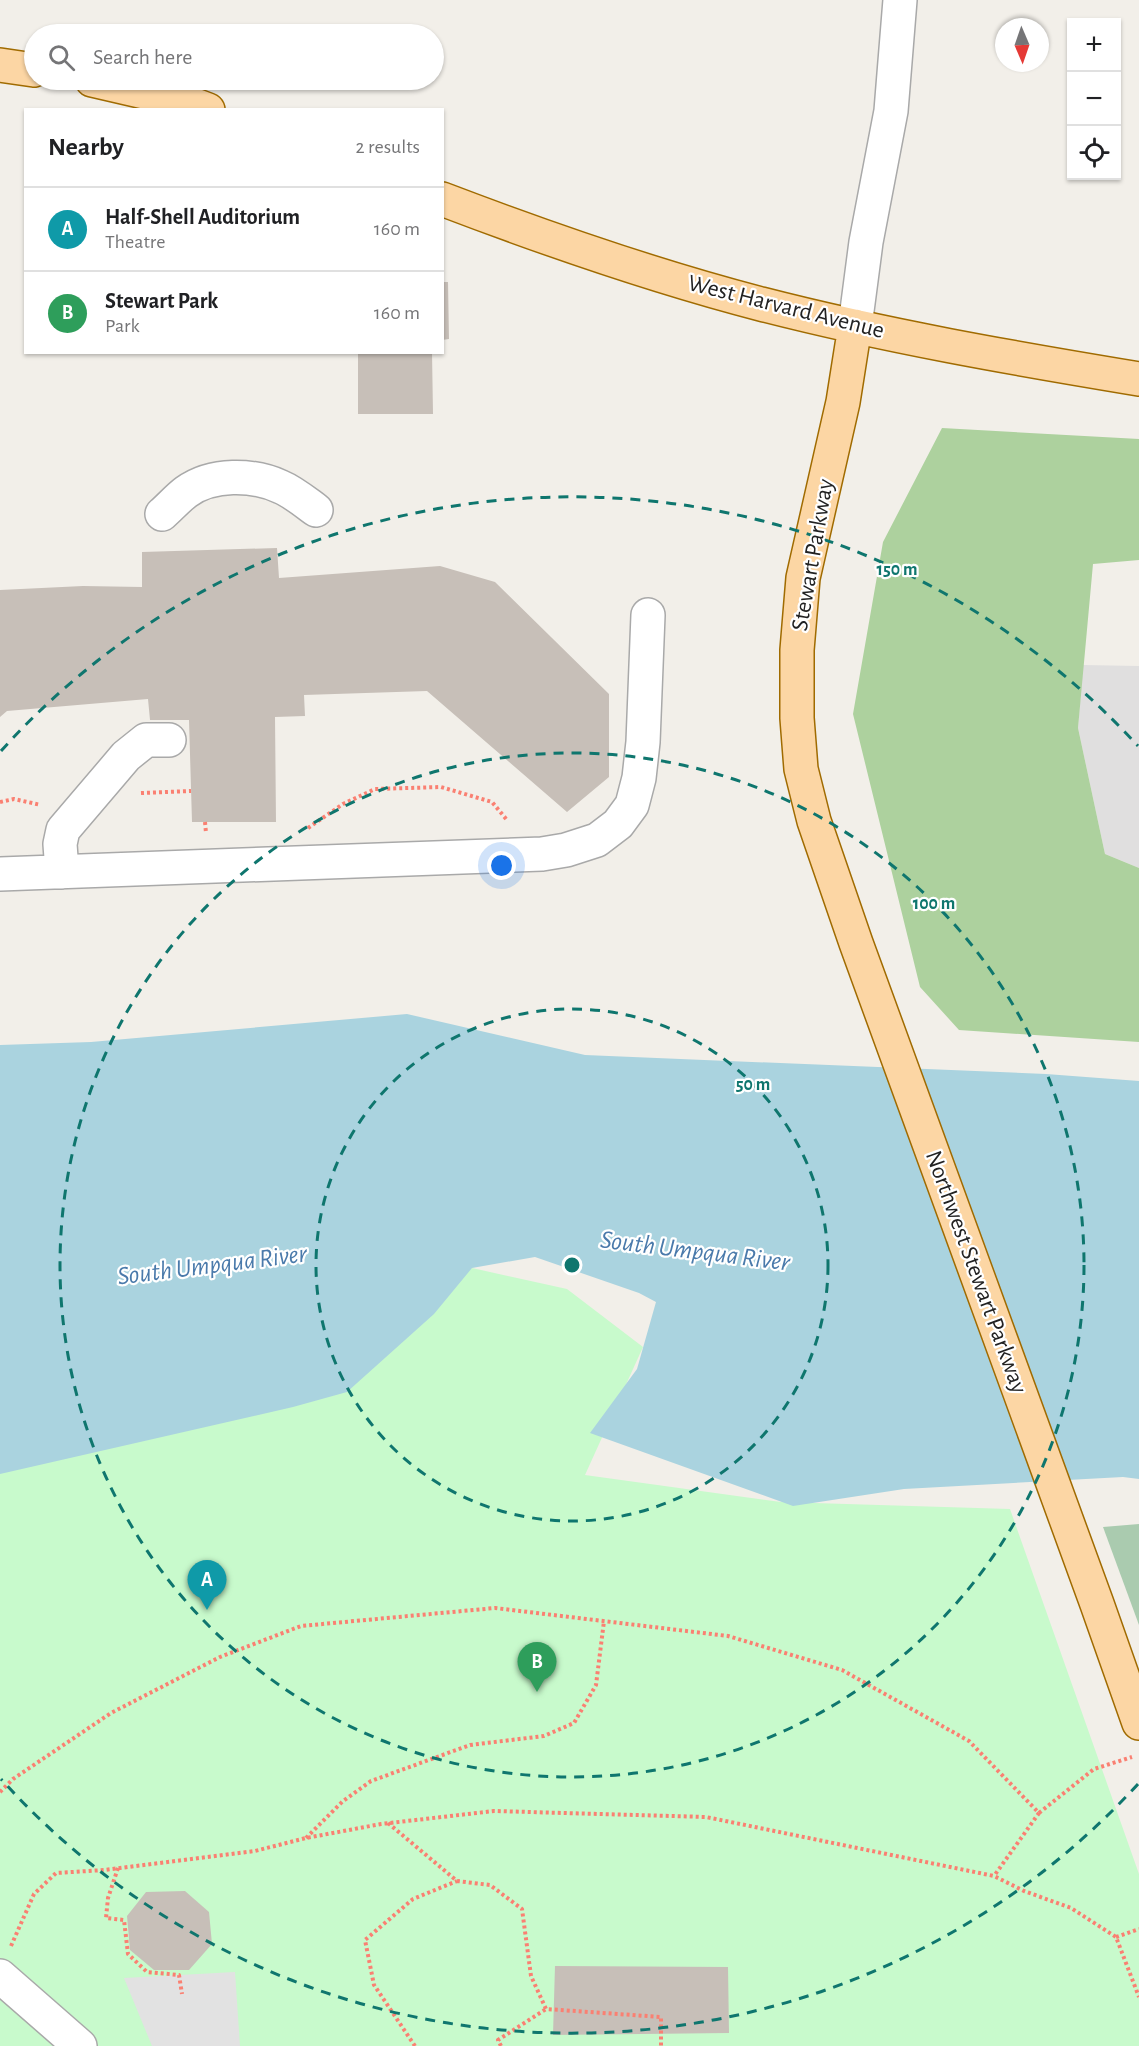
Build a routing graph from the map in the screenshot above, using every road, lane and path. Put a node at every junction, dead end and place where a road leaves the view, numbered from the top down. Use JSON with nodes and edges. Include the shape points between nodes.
{"nodes":[{"id":1,"x":900,"y":0,"type":"edge"},
{"id":2,"x":0,"y":65,"type":"edge"},
{"id":3,"x":24,"y":69,"type":"edge"},
{"id":4,"x":135,"y":90,"type":"edge"},
{"id":5,"x":203,"y":108,"type":"edge"},
{"id":6,"x":444,"y":200,"type":"edge"},
{"id":7,"x":855,"y":327,"type":"junction"},
{"id":8,"x":1139,"y":379,"type":"edge"},
{"id":9,"x":316,"y":510,"type":"dead end"},
{"id":10,"x":162,"y":514,"type":"dead end"},
{"id":11,"x":648,"y":615,"type":"dead end"},
{"id":12,"x":169,"y":740,"type":"dead end"},
{"id":13,"x":108,"y":777,"type":"junction"},
{"id":14,"x":191,"y":791,"type":"dead end"},
{"id":15,"x":814,"y":821,"type":"joint"},
{"id":16,"x":205,"y":822,"type":"dead end"},
{"id":17,"x":306,"y":829,"type":"dead end"},
{"id":18,"x":216,"y":833,"type":"dead end"},
{"id":19,"x":519,"y":854,"type":"junction"},
{"id":20,"x":62,"y":872,"type":"junction"},
{"id":21,"x":0,"y":874,"type":"edge"},
{"id":22,"x":604,"y":1621,"type":"junction"},
{"id":23,"x":1139,"y":1723,"type":"edge"},
{"id":24,"x":1139,"y":1755,"type":"edge"},
{"id":25,"x":0,"y":1792,"type":"edge"},
{"id":26,"x":1039,"y":1813,"type":"junction"},
{"id":27,"x":387,"y":1823,"type":"junction"},
{"id":28,"x":306,"y":1838,"type":"junction"},
{"id":29,"x":118,"y":1868,"type":"junction"},
{"id":30,"x":994,"y":1876,"type":"junction"},
{"id":31,"x":457,"y":1881,"type":"junction"},
{"id":32,"x":1139,"y":1929,"type":"edge"},
{"id":33,"x":1116,"y":1937,"type":"junction"},
{"id":34,"x":4,"y":1963,"type":"edge"},
{"id":35,"x":182,"y":1994,"type":"dead end"},
{"id":36,"x":1139,"y":1997,"type":"edge"},
{"id":37,"x":546,"y":2009,"type":"junction"},
{"id":38,"x":80,"y":2046,"type":"edge"},
{"id":39,"x":415,"y":2046,"type":"edge"},
{"id":40,"x":501,"y":2046,"type":"edge"},
{"id":41,"x":661,"y":2046,"type":"edge"}],
"edges":[{"from":1,"to":7,"type":"street","via":[[891,111],[866,242]]},
{"from":2,"to":3,"type":"main road"},
{"from":4,"to":5,"type":"main road"},
{"from":6,"to":7,"type":"main road","name":"West Harvard Avenue","via":[[617,261],[759,304]]},
{"from":7,"to":8,"type":"main road","name":"West Harvard Avenue"},
{"from":7,"to":15,"type":"main road","name":"Stewart Parkway","via":[[843,402],[803,578],[797,650],[801,769]]},
{"from":9,"to":10,"type":"street","via":[[281,487],[229,477],[187,491]]},
{"from":11,"to":19,"type":"street","via":[[644,742],[632,806],[618,824],[597,840],[566,850]]},
{"from":12,"to":13,"type":"street","via":[[146,741]]},
{"from":13,"to":14,"type":"path","via":[[130,793]]},
{"from":13,"to":20,"type":"street","via":[[63,830]]},
{"from":15,"to":23,"type":"main road","name":"Northwest Stewart Parkway"},
{"from":16,"to":18,"type":"path","via":[[205,833]]},
{"from":17,"to":19,"type":"path","via":[[343,804],[375,789],[441,787],[492,802],[513,827]]},
{"from":19,"to":20,"type":"street"},
{"from":20,"to":21,"type":"street"},
{"from":22,"to":25,"type":"path","via":[[495,1608],[301,1626],[220,1657],[111,1713],[13,1779]]},
{"from":22,"to":26,"type":"path","via":[[728,1636],[842,1670],[969,1741]]},
{"from":22,"to":28,"type":"path","via":[[596,1685],[574,1722],[544,1736],[470,1746],[370,1781],[343,1801]]},
{"from":24,"to":26,"type":"path","via":[[1094,1769]]},
{"from":26,"to":30,"type":"path"},
{"from":27,"to":28,"type":"path"},
{"from":27,"to":30,"type":"path","via":[[494,1811],[706,1818]]},
{"from":27,"to":31,"type":"path"},
{"from":28,"to":29,"type":"path","via":[[255,1851]]},
{"from":29,"to":34,"type":"path","via":[[56,1873],[34,1894]]},
{"from":29,"to":35,"type":"path","via":[[106,1918],[124,1920],[128,1954],[147,1972],[179,1975]]},
{"from":30,"to":33,"type":"path","via":[[1071,1908]]},
{"from":31,"to":37,"type":"path","via":[[490,1885],[522,1909],[531,1976]]},
{"from":31,"to":39,"type":"path","via":[[412,1899],[365,1940],[374,1985]]},
{"from":32,"to":33,"type":"path"},
{"from":33,"to":36,"type":"path"},
{"from":34,"to":38,"type":"street"},
{"from":37,"to":40,"type":"path","via":[[498,2040]]},
{"from":37,"to":41,"type":"path","via":[[660,2017]]}]}
